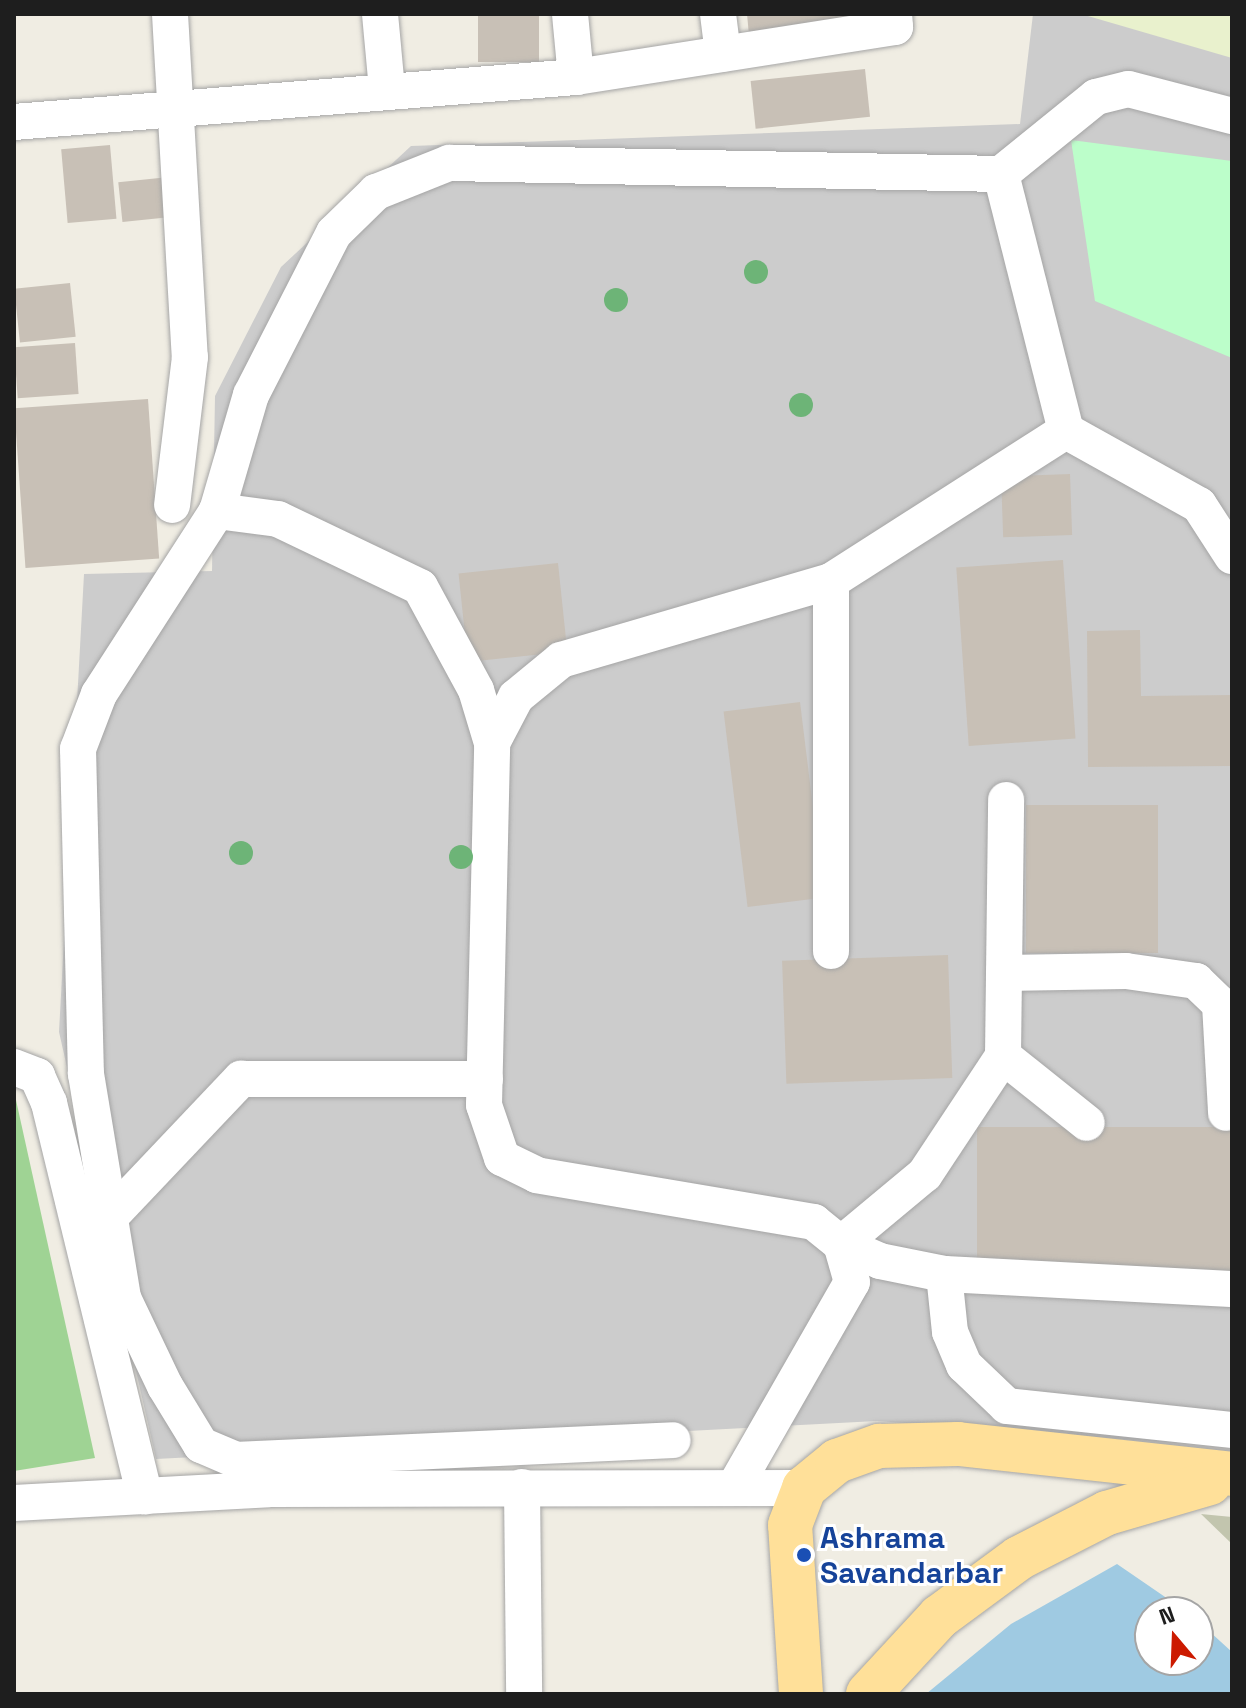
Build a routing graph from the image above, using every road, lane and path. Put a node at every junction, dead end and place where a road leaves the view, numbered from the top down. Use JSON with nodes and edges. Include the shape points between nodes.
{"nodes":[{"id":1,"x":170,"y":14,"type":"edge"},
{"id":2,"x":380,"y":14,"type":"edge"},
{"id":3,"x":570,"y":14,"type":"edge"},
{"id":4,"x":718,"y":14,"type":"edge"},
{"id":5,"x":894,"y":14,"type":"edge"},
{"id":6,"x":723,"y":54,"type":"junction"},
{"id":7,"x":576,"y":77,"type":"junction"},
{"id":8,"x":387,"y":90,"type":"junction"},
{"id":9,"x":178,"y":104,"type":"junction"},
{"id":10,"x":1232,"y":116,"type":"edge"},
{"id":11,"x":14,"y":122,"type":"edge"},
{"id":12,"x":1001,"y":174,"type":"junction"},
{"id":13,"x":1066,"y":431,"type":"junction"},
{"id":14,"x":172,"y":505,"type":"dead end"},
{"id":15,"x":217,"y":511,"type":"junction"},
{"id":16,"x":1232,"y":556,"type":"edge"},
{"id":17,"x":831,"y":581,"type":"junction"},
{"id":18,"x":492,"y":743,"type":"junction"},
{"id":19,"x":1006,"y":800,"type":"dead end"},
{"id":20,"x":831,"y":951,"type":"dead end"},
{"id":21,"x":1004,"y":973,"type":"junction"},
{"id":22,"x":1003,"y":1056,"type":"junction"},
{"id":23,"x":14,"y":1067,"type":"edge"},
{"id":24,"x":485,"y":1079,"type":"junction"},
{"id":25,"x":1226,"y":1113,"type":"dead end"},
{"id":26,"x":1087,"y":1123,"type":"dead end"},
{"id":27,"x":107,"y":1220,"type":"junction"},
{"id":28,"x":841,"y":1244,"type":"junction"},
{"id":29,"x":944,"y":1274,"type":"junction"},
{"id":30,"x":1232,"y":1289,"type":"edge"},
{"id":31,"x":1232,"y":1430,"type":"edge"},
{"id":32,"x":673,"y":1440,"type":"dead end"},
{"id":33,"x":1232,"y":1476,"type":"edge"},
{"id":34,"x":522,"y":1487,"type":"junction"},
{"id":35,"x":734,"y":1488,"type":"junction"},
{"id":36,"x":804,"y":1488,"type":"junction"},
{"id":37,"x":145,"y":1496,"type":"junction"},
{"id":38,"x":14,"y":1503,"type":"edge"},
{"id":39,"x":524,"y":1694,"type":"edge"},
{"id":40,"x":801,"y":1694,"type":"edge"},
{"id":41,"x":868,"y":1694,"type":"edge"}],
"edges":[{"from":1,"to":9,"type":"street"},
{"from":2,"to":8,"type":"street"},
{"from":3,"to":7,"type":"street"},
{"from":4,"to":6,"type":"street"},
{"from":5,"to":6,"type":"street","via":[[895,27]]},
{"from":6,"to":7,"type":"street"},
{"from":7,"to":8,"type":"street"},
{"from":8,"to":9,"type":"street"},
{"from":9,"to":11,"type":"street"},
{"from":9,"to":14,"type":"street","via":[[190,357]]},
{"from":10,"to":12,"type":"street","via":[[1118,92],[1096,97]]},
{"from":12,"to":13,"type":"street"},
{"from":12,"to":15,"type":"street","via":[[479,162],[449,163],[376,192],[334,233],[293,303],[251,395]]},
{"from":13,"to":16,"type":"street","via":[[1199,505]]},
{"from":13,"to":17,"type":"street"},
{"from":15,"to":18,"type":"street","via":[[278,519],[420,587],[476,690]]},
{"from":15,"to":27,"type":"street","via":[[99,694],[78,749],[86,1074]]},
{"from":17,"to":18,"type":"street","via":[[561,660],[516,697]]},
{"from":17,"to":20,"type":"street"},
{"from":18,"to":24,"type":"street"},
{"from":19,"to":21,"type":"street"},
{"from":21,"to":22,"type":"street"},
{"from":21,"to":25,"type":"street","via":[[1126,971],[1196,981],[1220,1004]]},
{"from":22,"to":26,"type":"street"},
{"from":22,"to":28,"type":"street","via":[[925,1174]]},
{"from":23,"to":37,"type":"street","via":[[37,1076],[49,1103]]},
{"from":24,"to":27,"type":"street","via":[[241,1079]]},
{"from":24,"to":28,"type":"street","via":[[490,1134],[502,1158],[537,1175],[814,1222]]},
{"from":27,"to":32,"type":"street","via":[[123,1298],[165,1386],[201,1445],[236,1460]]},
{"from":28,"to":29,"type":"street"},
{"from":28,"to":35,"type":"street","via":[[852,1282]]},
{"from":29,"to":30,"type":"street"},
{"from":29,"to":31,"type":"street","via":[[950,1332],[964,1365],[1007,1406]]},
{"from":33,"to":36,"type":"main road","via":[[958,1444],[895,1446],[837,1461]]},
{"from":33,"to":41,"type":"main road","via":[[1107,1513],[1019,1558],[939,1617]]},
{"from":34,"to":35,"type":"street"},
{"from":34,"to":37,"type":"street"},
{"from":34,"to":39,"type":"street"},
{"from":35,"to":36,"type":"street"},
{"from":36,"to":40,"type":"main road","via":[[790,1525]]},
{"from":37,"to":38,"type":"street"}]}
